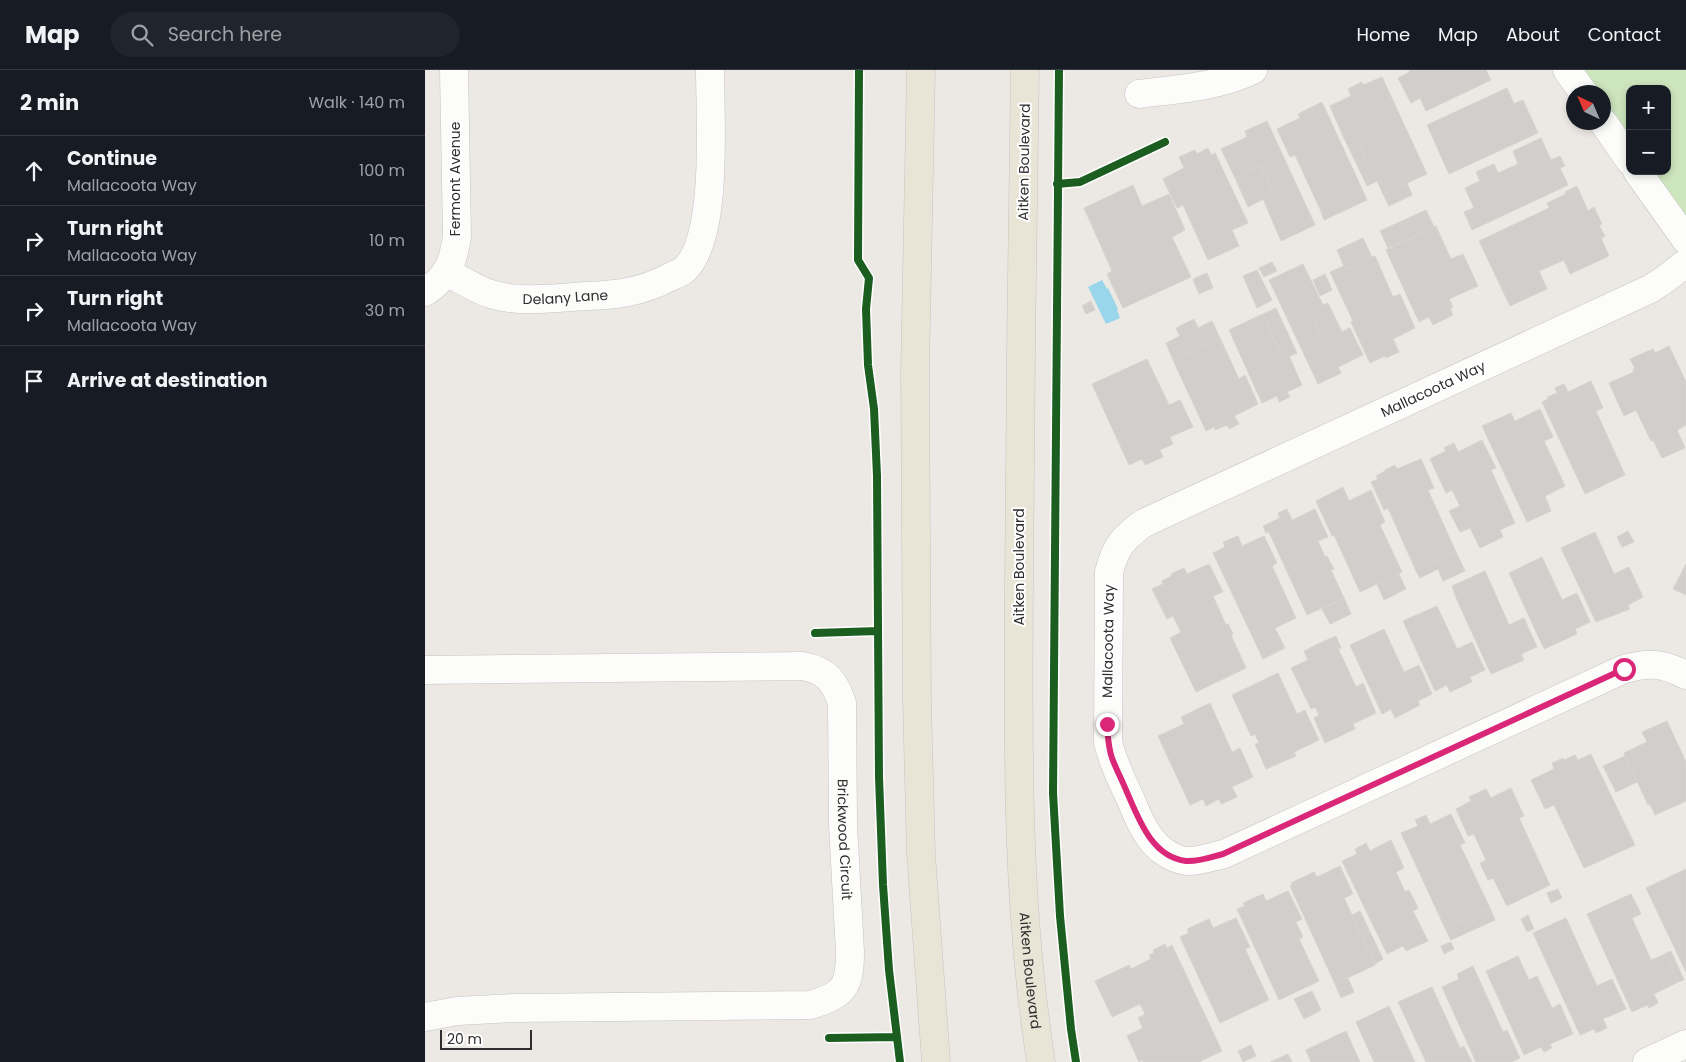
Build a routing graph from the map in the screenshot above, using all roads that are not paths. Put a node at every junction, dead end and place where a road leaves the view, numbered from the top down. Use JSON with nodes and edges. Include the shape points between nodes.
{"nodes":[{"id":1,"x":454,"y":70,"type":"edge"},
{"id":2,"x":710,"y":70,"type":"edge"},
{"id":3,"x":912,"y":70,"type":"edge"},
{"id":4,"x":921,"y":70,"type":"edge"},
{"id":5,"x":1025,"y":70,"type":"edge"},
{"id":6,"x":1253,"y":70,"type":"edge"},
{"id":7,"x":1567,"y":70,"type":"edge"},
{"id":8,"x":1578,"y":85,"type":"edge"},
{"id":9,"x":1139,"y":94,"type":"dead end"},
{"id":10,"x":920,"y":109,"type":"junction"},
{"id":11,"x":1609,"y":130,"type":"edge"},
{"id":12,"x":1626,"y":155,"type":"edge"},
{"id":13,"x":1640,"y":175,"type":"edge"},
{"id":14,"x":1686,"y":240,"type":"edge"},
{"id":15,"x":1686,"y":263,"type":"edge"},
{"id":16,"x":436,"y":283,"type":"edge"},
{"id":17,"x":425,"y":670,"type":"edge"},
{"id":18,"x":1686,"y":675,"type":"edge"},
{"id":19,"x":425,"y":1017,"type":"edge"},
{"id":20,"x":1686,"y":1044,"type":"edge"},
{"id":21,"x":936,"y":1062,"type":"edge"},
{"id":22,"x":1041,"y":1062,"type":"edge"},
{"id":23,"x":1647,"y":1062,"type":"edge"}],
"edges":[{"from":1,"to":16,"type":"street","name":"Fermont Avenue","via":[[457,236],[454,257]]},
{"from":2,"to":16,"type":"street","name":"Delany Lane","via":[[711,184],[696,254],[683,270],[653,287],[617,295],[507,298]]},
{"from":3,"to":10,"type":"street"},
{"from":4,"to":10,"type":"main road"},
{"from":5,"to":22,"type":"main road","name":"Aitken Boulevard","via":[[1018,705],[1020,849],[1034,1018]]},
{"from":6,"to":9,"type":"street","via":[[1214,84]]},
{"from":7,"to":8,"type":"street"},
{"from":10,"to":21,"type":"main road","via":[[915,372],[917,702],[921,854]]},
{"from":11,"to":12,"type":"street"},
{"from":13,"to":14,"type":"street"},
{"from":15,"to":18,"type":"street","name":"Mallacoota Way","via":[[1651,289],[1144,523],[1132,532],[1114,555],[1109,572],[1108,742],[1112,759],[1151,839],[1170,855],[1185,861],[1202,860],[1223,854],[1624,669],[1653,663]]},
{"from":17,"to":19,"type":"street","name":"Brickwood Circuit","via":[[803,666],[827,675],[837,687],[842,703],[843,826],[850,973],[839,993],[810,1005],[515,1008],[457,1011]]},
{"from":20,"to":23,"type":"street"}]}
